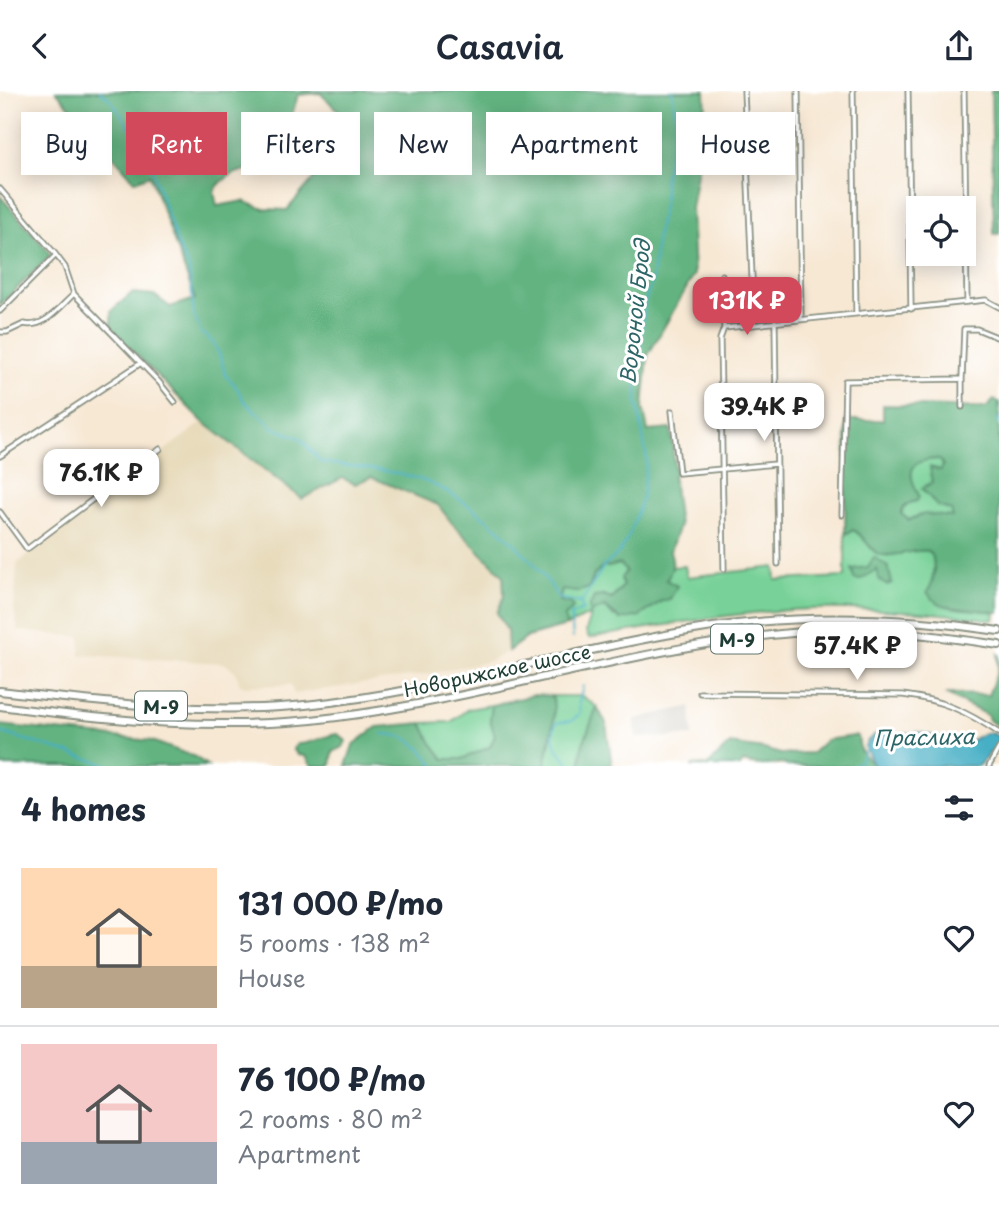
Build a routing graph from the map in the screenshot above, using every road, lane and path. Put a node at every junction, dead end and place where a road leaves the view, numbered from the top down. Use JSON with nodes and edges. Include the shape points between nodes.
{"nodes":[{"id":1,"x":744,"y":91,"type":"edge"},
{"id":2,"x":799,"y":91,"type":"edge"},
{"id":3,"x":853,"y":91,"type":"edge"},
{"id":4,"x":908,"y":91,"type":"edge"},
{"id":5,"x":964,"y":91,"type":"edge"},
{"id":6,"x":0,"y":189,"type":"edge"},
{"id":7,"x":55,"y":255,"type":"junction"},
{"id":8,"x":722,"y":275,"type":"dead end"},
{"id":9,"x":74,"y":294,"type":"junction"},
{"id":10,"x":967,"y":302,"type":"junction"},
{"id":11,"x":999,"y":307,"type":"edge"},
{"id":12,"x":911,"y":309,"type":"junction"},
{"id":13,"x":0,"y":311,"type":"edge"},
{"id":14,"x":856,"y":314,"type":"junction"},
{"id":15,"x":801,"y":319,"type":"junction"},
{"id":16,"x":775,"y":321,"type":"junction"},
{"id":17,"x":754,"y":324,"type":"junction"},
{"id":18,"x":724,"y":328,"type":"junction"},
{"id":19,"x":0,"y":332,"type":"edge"},
{"id":20,"x":999,"y":338,"type":"edge"},
{"id":21,"x":141,"y":363,"type":"junction"},
{"id":22,"x":962,"y":379,"type":"junction"},
{"id":23,"x":175,"y":402,"type":"dead end"},
{"id":24,"x":962,"y":407,"type":"dead end"},
{"id":25,"x":673,"y":411,"type":"dead end"},
{"id":26,"x":160,"y":449,"type":"dead end"},
{"id":27,"x":0,"y":456,"type":"edge"},
{"id":28,"x":776,"y":464,"type":"junction"},
{"id":29,"x":723,"y":469,"type":"junction"},
{"id":30,"x":0,"y":512,"type":"edge"},
{"id":31,"x":842,"y":515,"type":"dead end"},
{"id":32,"x":778,"y":564,"type":"dead end"},
{"id":33,"x":724,"y":569,"type":"dead end"},
{"id":34,"x":999,"y":631,"type":"edge"},
{"id":35,"x":999,"y":645,"type":"edge"},
{"id":36,"x":0,"y":691,"type":"edge"},
{"id":37,"x":699,"y":693,"type":"dead end"},
{"id":38,"x":0,"y":706,"type":"edge"},
{"id":39,"x":999,"y":733,"type":"edge"},
{"id":40,"x":999,"y":748,"type":"edge"},
{"id":41,"x":989,"y":766,"type":"edge"}],
"edges":[{"from":1,"to":17,"type":"street"},
{"from":2,"to":15,"type":"street"},
{"from":3,"to":14,"type":"street"},
{"from":4,"to":12,"type":"street"},
{"from":5,"to":10,"type":"street"},
{"from":6,"to":7,"type":"street"},
{"from":7,"to":9,"type":"street","via":[[65,267]]},
{"from":7,"to":13,"type":"street"},
{"from":8,"to":18,"type":"street"},
{"from":9,"to":19,"type":"street","via":[[44,321]]},
{"from":9,"to":21,"type":"street"},
{"from":10,"to":11,"type":"street","via":[[986,300]]},
{"from":10,"to":12,"type":"street"},
{"from":12,"to":14,"type":"street"},
{"from":14,"to":15,"type":"street"},
{"from":15,"to":16,"type":"street"},
{"from":16,"to":17,"type":"street"},
{"from":16,"to":28,"type":"street"},
{"from":17,"to":18,"type":"street"},
{"from":18,"to":29,"type":"street","via":[[720,339]]},
{"from":20,"to":22,"type":"street","via":[[964,329]]},
{"from":21,"to":23,"type":"street"},
{"from":21,"to":27,"type":"street"},
{"from":22,"to":24,"type":"street"},
{"from":22,"to":31,"type":"street","via":[[845,381]]},
{"from":25,"to":29,"type":"street","via":[[679,473]]},
{"from":26,"to":30,"type":"street","via":[[27,549]]},
{"from":28,"to":29,"type":"street"},
{"from":28,"to":32,"type":"street"},
{"from":29,"to":33,"type":"street"},
{"from":34,"to":36,"type":"highway","name":"Новорижское шоссе","number":"М-9","via":[[877,618],[755,622],[658,636],[380,694],[280,708],[176,707]]},
{"from":35,"to":38,"type":"highway","name":"Новорижское шоссе","number":"М-9","via":[[909,632],[763,636],[635,656],[404,707],[309,721],[142,722]]},
{"from":37,"to":39,"type":"street","via":[[903,695],[958,708]]},
{"from":40,"to":41,"type":"street"}]}
